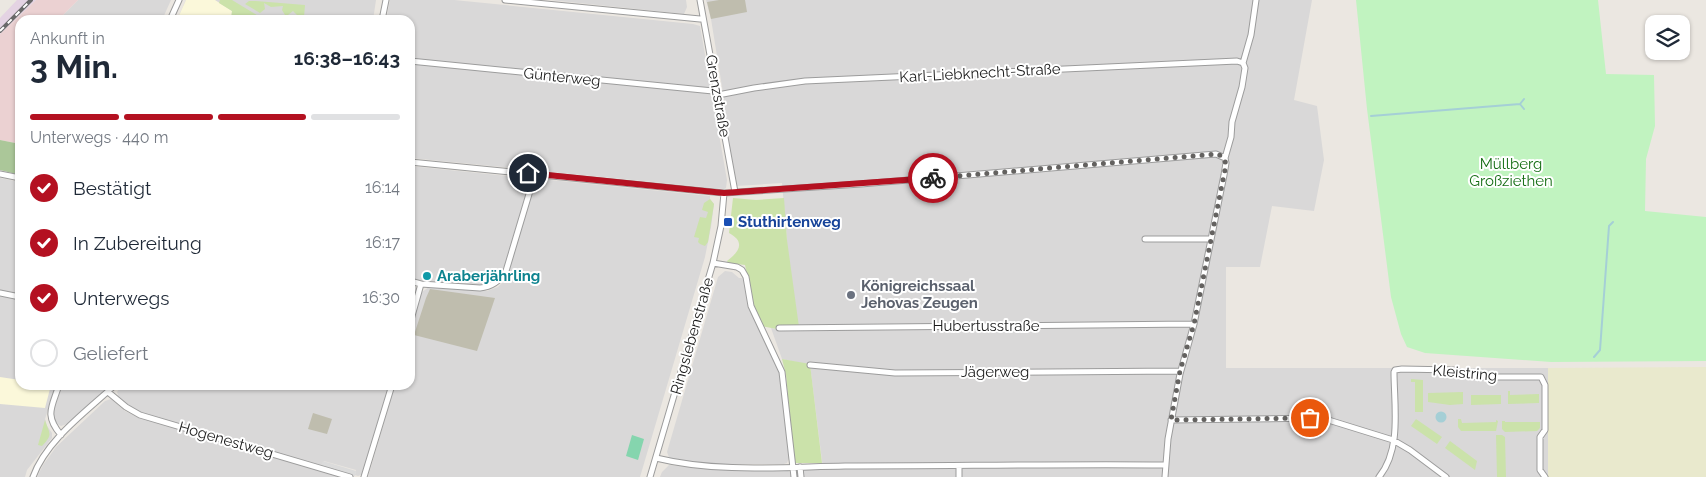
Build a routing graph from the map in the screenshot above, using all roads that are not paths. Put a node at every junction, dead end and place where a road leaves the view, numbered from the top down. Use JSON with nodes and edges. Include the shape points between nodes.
{"nodes":[{"id":1,"x":179,"y":0,"type":"edge"},
{"id":2,"x":386,"y":0,"type":"edge"},
{"id":3,"x":505,"y":0,"type":"edge"},
{"id":4,"x":700,"y":0,"type":"edge"},
{"id":5,"x":1256,"y":0,"type":"edge"},
{"id":6,"x":172,"y":15,"type":"edge"},
{"id":7,"x":383,"y":15,"type":"edge"},
{"id":8,"x":700,"y":18,"type":"dead end"},
{"id":9,"x":415,"y":62,"type":"edge"},
{"id":10,"x":1243,"y":63,"type":"junction"},
{"id":11,"x":716,"y":93,"type":"junction"},
{"id":12,"x":1224,"y":158,"type":"junction"},
{"id":13,"x":415,"y":162,"type":"edge"},
{"id":14,"x":0,"y":174,"type":"edge"},
{"id":15,"x":535,"y":174,"type":"junction"},
{"id":16,"x":15,"y":177,"type":"edge"},
{"id":17,"x":734,"y":192,"type":"junction"},
{"id":18,"x":724,"y":193,"type":"junction"},
{"id":19,"x":1145,"y":238,"type":"dead end"},
{"id":20,"x":1211,"y":239,"type":"junction"},
{"id":21,"x":713,"y":263,"type":"junction"},
{"id":22,"x":415,"y":282,"type":"edge"},
{"id":23,"x":421,"y":284,"type":"junction"},
{"id":24,"x":0,"y":293,"type":"edge"},
{"id":25,"x":15,"y":296,"type":"edge"},
{"id":26,"x":415,"y":305,"type":"edge"},
{"id":27,"x":1194,"y":324,"type":"junction"},
{"id":28,"x":779,"y":328,"type":"dead end"},
{"id":29,"x":810,"y":365,"type":"dead end"},
{"id":30,"x":1180,"y":371,"type":"junction"},
{"id":31,"x":57,"y":390,"type":"edge"},
{"id":32,"x":110,"y":390,"type":"edge"},
{"id":33,"x":390,"y":390,"type":"edge"},
{"id":34,"x":108,"y":392,"type":"junction"},
{"id":35,"x":1171,"y":420,"type":"junction"},
{"id":36,"x":61,"y":435,"type":"junction"},
{"id":37,"x":1393,"y":440,"type":"junction"},
{"id":38,"x":656,"y":458,"type":"junction"},
{"id":39,"x":1165,"y":465,"type":"junction"},
{"id":40,"x":959,"y":466,"type":"junction"},
{"id":41,"x":800,"y":467,"type":"junction"},
{"id":42,"x":793,"y":468,"type":"junction"},
{"id":43,"x":33,"y":477,"type":"edge"},
{"id":44,"x":350,"y":477,"type":"edge"},
{"id":45,"x":364,"y":477,"type":"edge"},
{"id":46,"x":650,"y":477,"type":"edge"},
{"id":47,"x":794,"y":477,"type":"edge"},
{"id":48,"x":801,"y":477,"type":"edge"},
{"id":49,"x":959,"y":477,"type":"edge"},
{"id":50,"x":1165,"y":477,"type":"edge"},
{"id":51,"x":1379,"y":477,"type":"edge"},
{"id":52,"x":1446,"y":477,"type":"edge"},
{"id":53,"x":1545,"y":477,"type":"edge"}],
"edges":[{"from":1,"to":6,"type":"street"},
{"from":2,"to":7,"type":"street"},
{"from":3,"to":8,"type":"street"},
{"from":4,"to":11,"type":"street","name":"Grenzstraße"},
{"from":5,"to":10,"type":"street","via":[[1252,35]]},
{"from":9,"to":11,"type":"street","name":"Günterweg"},
{"from":10,"to":11,"type":"street","name":"Karl-Liebknecht-Straße","via":[[1223,61],[805,82]]},
{"from":10,"to":12,"type":"street","via":[[1242,87]]},
{"from":11,"to":17,"type":"street","name":"Grenzstraße"},
{"from":12,"to":17,"type":"street","via":[[1216,154]]},
{"from":12,"to":20,"type":"street","via":[[1226,163]]},
{"from":13,"to":15,"type":"street"},
{"from":14,"to":16,"type":"street"},
{"from":15,"to":18,"type":"street"},
{"from":15,"to":23,"type":"street","via":[[506,271],[500,279],[480,288]]},
{"from":17,"to":18,"type":"street"},
{"from":18,"to":21,"type":"street","name":"Ringslebenstraße"},
{"from":19,"to":20,"type":"street"},
{"from":20,"to":27,"type":"street"},
{"from":21,"to":38,"type":"street","name":"Ringslebenstraße"},
{"from":21,"to":42,"type":"street","via":[[737,266],[746,277],[751,306],[782,372]]},
{"from":22,"to":23,"type":"street"},
{"from":23,"to":26,"type":"street"},
{"from":24,"to":25,"type":"street"},
{"from":27,"to":28,"type":"street","name":"Hubertusstraße"},
{"from":27,"to":30,"type":"street"},
{"from":29,"to":30,"type":"street","name":"Jägerweg","via":[[895,373]]},
{"from":30,"to":35,"type":"street"},
{"from":31,"to":36,"type":"street","via":[[51,419]]},
{"from":32,"to":34,"type":"street"},
{"from":33,"to":45,"type":"street"},
{"from":34,"to":36,"type":"street"},
{"from":34,"to":44,"type":"street","name":"Hogenestweg","via":[[140,415]]},
{"from":35,"to":37,"type":"street","via":[[1322,418]]},
{"from":35,"to":39,"type":"street"},
{"from":36,"to":43,"type":"street","via":[[40,460]]},
{"from":37,"to":51,"type":"street","name":"Kleistring","via":[[1390,455]]},
{"from":37,"to":52,"type":"street"},
{"from":37,"to":53,"type":"street","name":"Kleistring","via":[[1395,370],[1454,370],[1477,377],[1542,377],[1545,385],[1545,430],[1540,437],[1540,470]]},
{"from":38,"to":42,"type":"street","via":[[697,466]]},
{"from":38,"to":46,"type":"street","name":"Ringslebenstraße"},
{"from":39,"to":40,"type":"street"},
{"from":39,"to":50,"type":"street"},
{"from":40,"to":41,"type":"street"},
{"from":40,"to":49,"type":"street"},
{"from":41,"to":42,"type":"street"},
{"from":41,"to":48,"type":"street"},
{"from":42,"to":47,"type":"street"}]}
